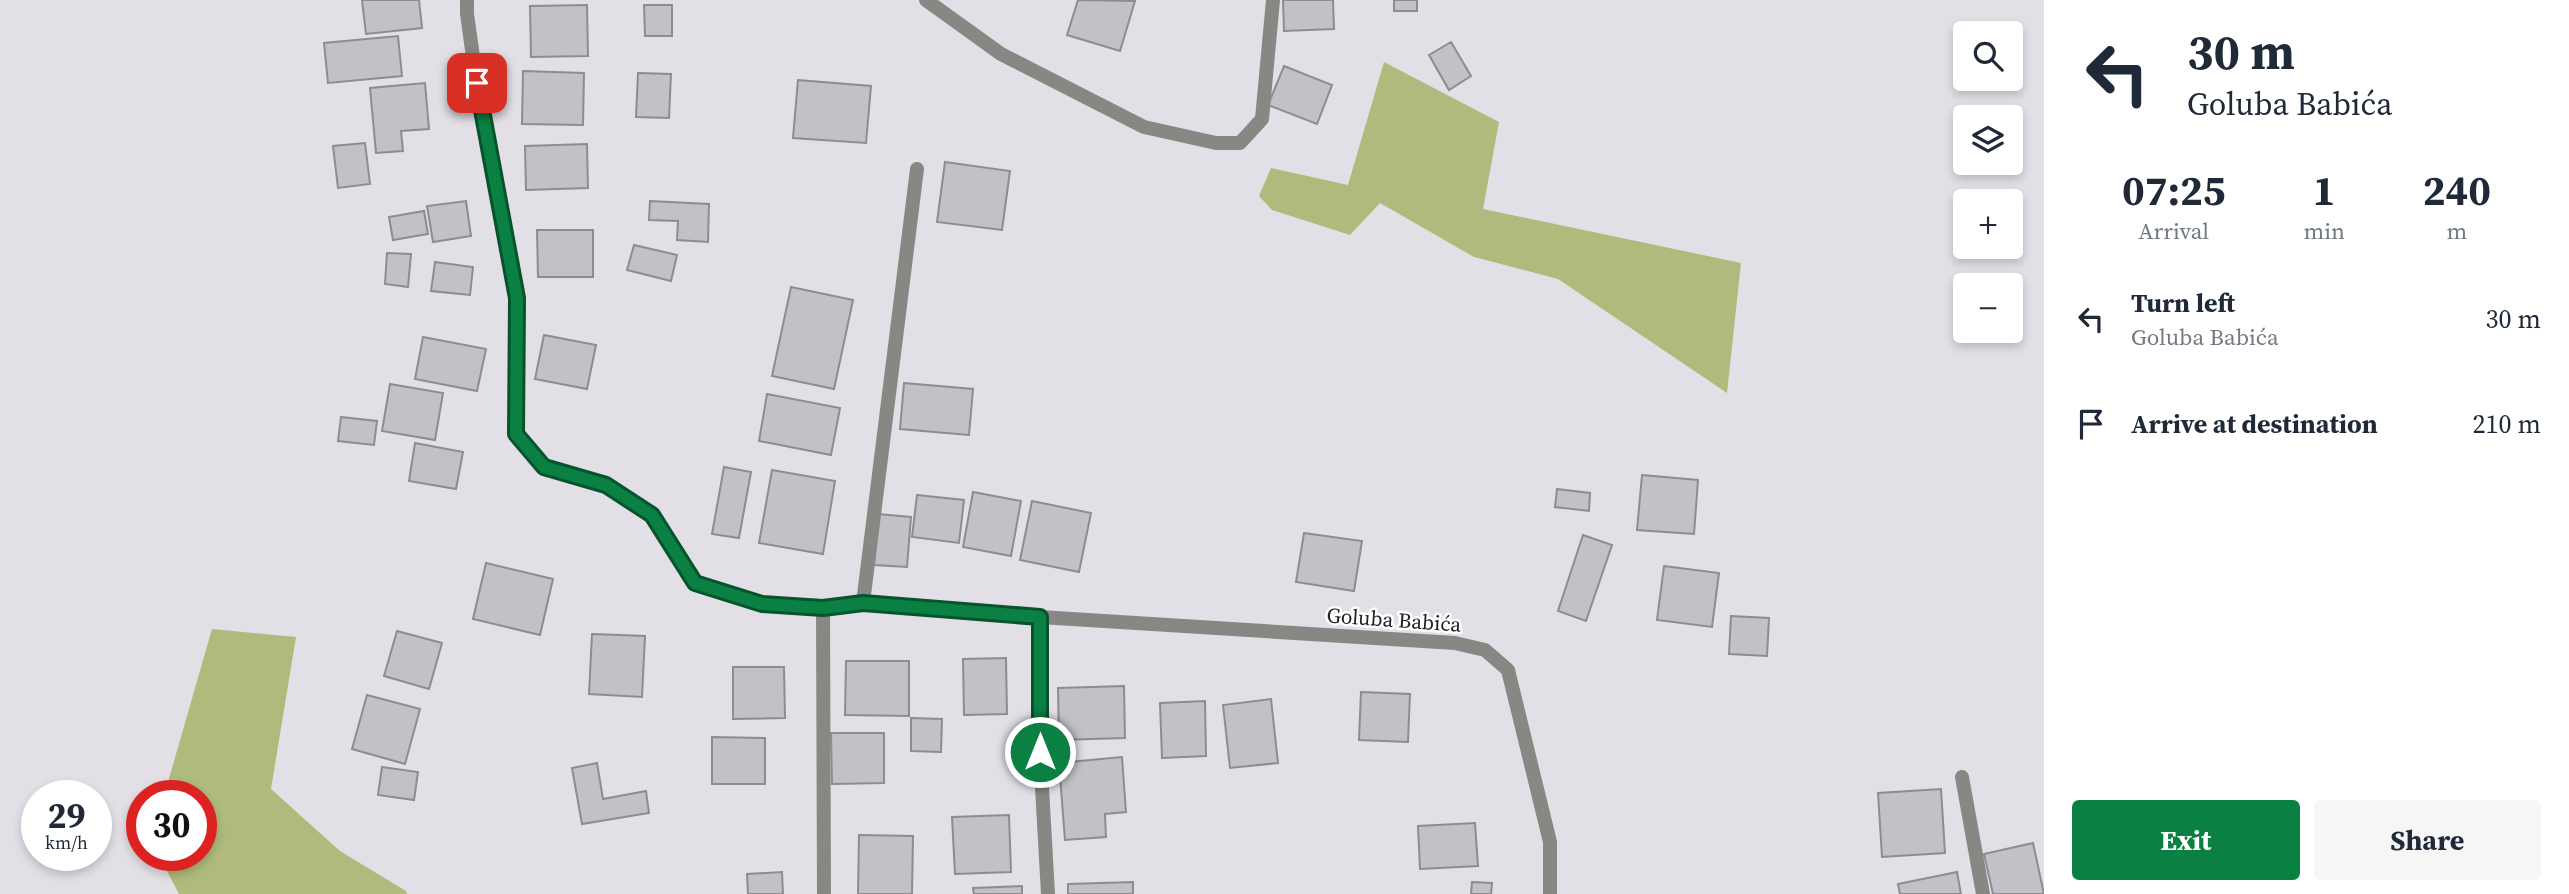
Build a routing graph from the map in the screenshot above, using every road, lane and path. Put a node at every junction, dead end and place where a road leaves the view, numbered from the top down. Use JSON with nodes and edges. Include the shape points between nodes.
{"nodes":[{"id":1,"x":467,"y":0,"type":"edge"},
{"id":2,"x":1273,"y":0,"type":"edge"},
{"id":3,"x":934,"y":3,"type":"edge"},
{"id":4,"x":917,"y":169,"type":"dead end"},
{"id":5,"x":863,"y":603,"type":"junction"},
{"id":6,"x":823,"y":608,"type":"junction"},
{"id":7,"x":1040,"y":617,"type":"junction"},
{"id":8,"x":1962,"y":777,"type":"dead end"},
{"id":9,"x":824,"y":894,"type":"edge"},
{"id":10,"x":1048,"y":894,"type":"edge"},
{"id":11,"x":1550,"y":894,"type":"edge"},
{"id":12,"x":1983,"y":894,"type":"edge"}],
"edges":[{"from":1,"to":6,"type":"street","name":"Goluba Babića","via":[[480,107],[517,298],[516,434],[544,467],[606,485],[652,515],[695,583],[762,604]]},
{"from":2,"to":3,"type":"street","via":[[1262,118],[1240,143],[1216,143],[1144,127],[1001,54]]},
{"from":4,"to":5,"type":"street"},
{"from":5,"to":6,"type":"street","name":"Goluba Babića"},
{"from":5,"to":7,"type":"street","name":"Goluba Babića"},
{"from":6,"to":9,"type":"street"},
{"from":7,"to":10,"type":"street","via":[[1040,752]]},
{"from":7,"to":11,"type":"street","name":"Goluba Babića","via":[[1455,643],[1485,649],[1508,670],[1550,842]]},
{"from":8,"to":12,"type":"street"}]}
